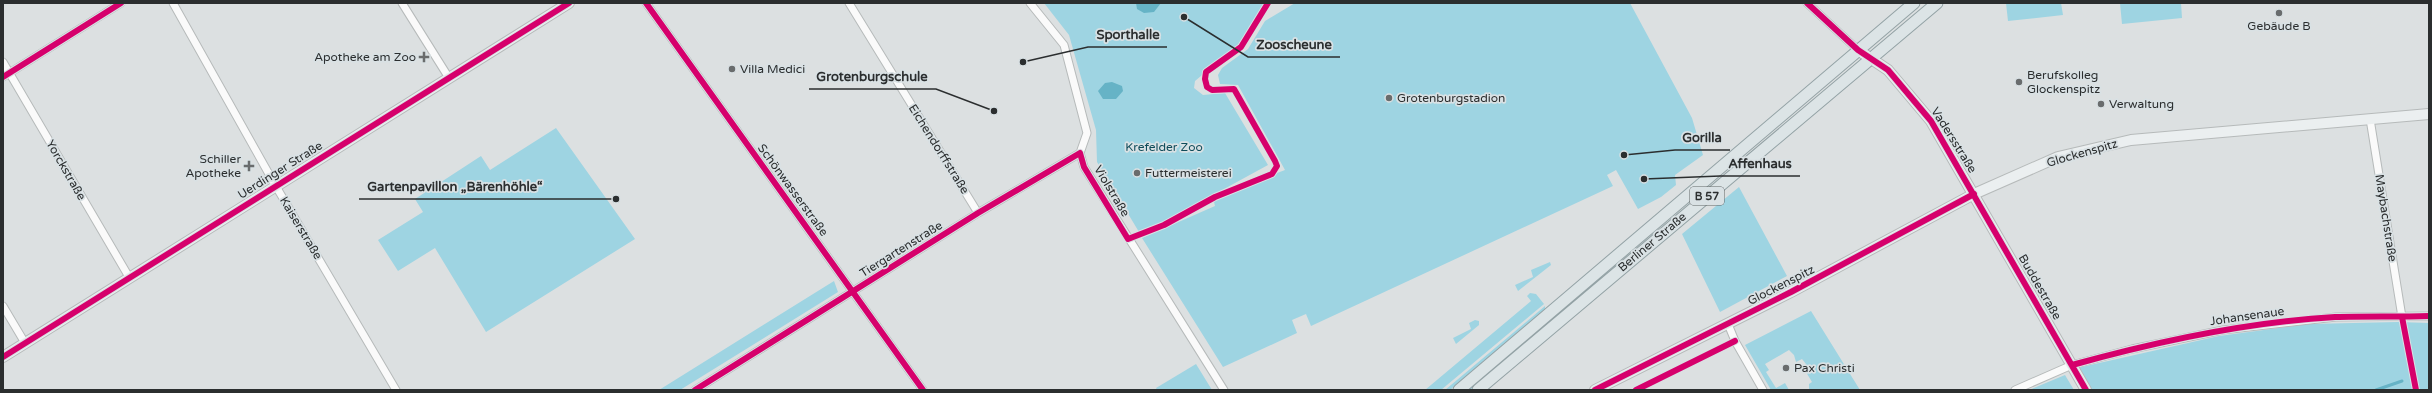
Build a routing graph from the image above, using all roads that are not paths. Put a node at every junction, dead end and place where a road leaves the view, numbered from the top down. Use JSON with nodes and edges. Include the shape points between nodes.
{"nodes":[{"id":1,"x":121,"y":3,"type":"edge"},
{"id":2,"x":173,"y":3,"type":"edge"},
{"id":3,"x":402,"y":3,"type":"edge"},
{"id":4,"x":569,"y":3,"type":"edge"},
{"id":5,"x":646,"y":3,"type":"edge"},
{"id":6,"x":848,"y":3,"type":"edge"},
{"id":7,"x":1030,"y":3,"type":"edge"},
{"id":8,"x":1807,"y":3,"type":"edge"},
{"id":9,"x":1914,"y":3,"type":"edge"},
{"id":10,"x":1937,"y":3,"type":"edge"},
{"id":11,"x":1858,"y":50,"type":"junction"},
{"id":12,"x":1871,"y":58,"type":"junction"},
{"id":13,"x":3,"y":62,"type":"edge"},
{"id":14,"x":6,"y":75,"type":"edge"},
{"id":15,"x":449,"y":78,"type":"junction"},
{"id":16,"x":2429,"y":114,"type":"edge"},
{"id":17,"x":2370,"y":119,"type":"junction"},
{"id":18,"x":1080,"y":153,"type":"junction"},
{"id":19,"x":276,"y":186,"type":"junction"},
{"id":20,"x":1974,"y":194,"type":"junction"},
{"id":21,"x":978,"y":213,"type":"junction"},
{"id":22,"x":129,"y":277,"type":"junction"},
{"id":23,"x":853,"y":292,"type":"junction"},
{"id":24,"x":3,"y":306,"type":"edge"},
{"id":25,"x":2429,"y":316,"type":"edge"},
{"id":26,"x":2402,"y":317,"type":"junction"},
{"id":27,"x":1728,"y":324,"type":"junction"},
{"id":28,"x":25,"y":343,"type":"junction"},
{"id":29,"x":3,"y":357,"type":"edge"},
{"id":30,"x":2072,"y":366,"type":"junction"},
{"id":31,"x":396,"y":390,"type":"edge"},
{"id":32,"x":695,"y":390,"type":"edge"},
{"id":33,"x":923,"y":390,"type":"edge"},
{"id":34,"x":1224,"y":390,"type":"edge"},
{"id":35,"x":1459,"y":390,"type":"edge"},
{"id":36,"x":1478,"y":390,"type":"edge"},
{"id":37,"x":1595,"y":390,"type":"edge"},
{"id":38,"x":1763,"y":390,"type":"edge"},
{"id":39,"x":2015,"y":390,"type":"edge"},
{"id":40,"x":2086,"y":390,"type":"edge"}],
"edges":[{"from":1,"to":14,"type":"street"},
{"from":2,"to":19,"type":"street","name":"Kaiserstraße"},
{"from":3,"to":15,"type":"street"},
{"from":4,"to":15,"type":"main road","name":"Uerdinger Straße"},
{"from":5,"to":23,"type":"street","name":"Schönwasserstraße"},
{"from":6,"to":21,"type":"street","name":"Eichendorffstraße"},
{"from":7,"to":18,"type":"street","via":[[1064,45],[1087,133]]},
{"from":8,"to":11,"type":"street","name":"Vadersstraße"},
{"from":9,"to":11,"type":"main road","name":"Berliner Straße","number":"B 57"},
{"from":10,"to":12,"type":"main road","name":"Berliner Straße","number":"B 57"},
{"from":11,"to":12,"type":"main road","name":"Vadersstraße"},
{"from":11,"to":35,"type":"main road","name":"Berliner Straße","number":"B 57"},
{"from":12,"to":20,"type":"main road","name":"Vadersstraße","via":[[1888,70],[1927,116]]},
{"from":12,"to":36,"type":"main road","name":"Berliner Straße","number":"B 57"},
{"from":13,"to":14,"type":"street","name":"Yorckstraße"},
{"from":14,"to":22,"type":"street","name":"Yorckstraße"},
{"from":15,"to":19,"type":"main road","name":"Uerdinger Straße"},
{"from":16,"to":17,"type":"main road","name":"Glockenspitz"},
{"from":17,"to":20,"type":"main road","name":"Glockenspitz","via":[[2131,140],[2058,157]]},
{"from":17,"to":26,"type":"street","name":"Maybachstraße"},
{"from":18,"to":21,"type":"street","name":"Tiergartenstraße"},
{"from":18,"to":34,"type":"street","name":"Violstraße","via":[[1084,167],[1122,230]]},
{"from":19,"to":22,"type":"main road","name":"Uerdinger Straße"},
{"from":19,"to":31,"type":"street","name":"Kaiserstraße"},
{"from":20,"to":27,"type":"main road","name":"Glockenspitz"},
{"from":20,"to":30,"type":"main road","name":"Buddestraße"},
{"from":21,"to":23,"type":"street","name":"Tiergartenstraße"},
{"from":22,"to":28,"type":"main road","name":"Uerdinger Straße"},
{"from":23,"to":32,"type":"street","name":"Tiergartenstraße"},
{"from":23,"to":33,"type":"street","name":"Schönwasserstraße"},
{"from":24,"to":28,"type":"street"},
{"from":25,"to":26,"type":"street","name":"Johansenaue"},
{"from":26,"to":30,"type":"street","name":"Johansenaue","via":[[2336,317],[2254,325],[2132,349]]},
{"from":27,"to":37,"type":"main road","name":"Glockenspitz"},
{"from":27,"to":38,"type":"street"},
{"from":28,"to":29,"type":"main road","name":"Uerdinger Straße"},
{"from":30,"to":39,"type":"street","name":"Johansenaue"},
{"from":30,"to":40,"type":"main road","name":"Buddestraße"}]}
